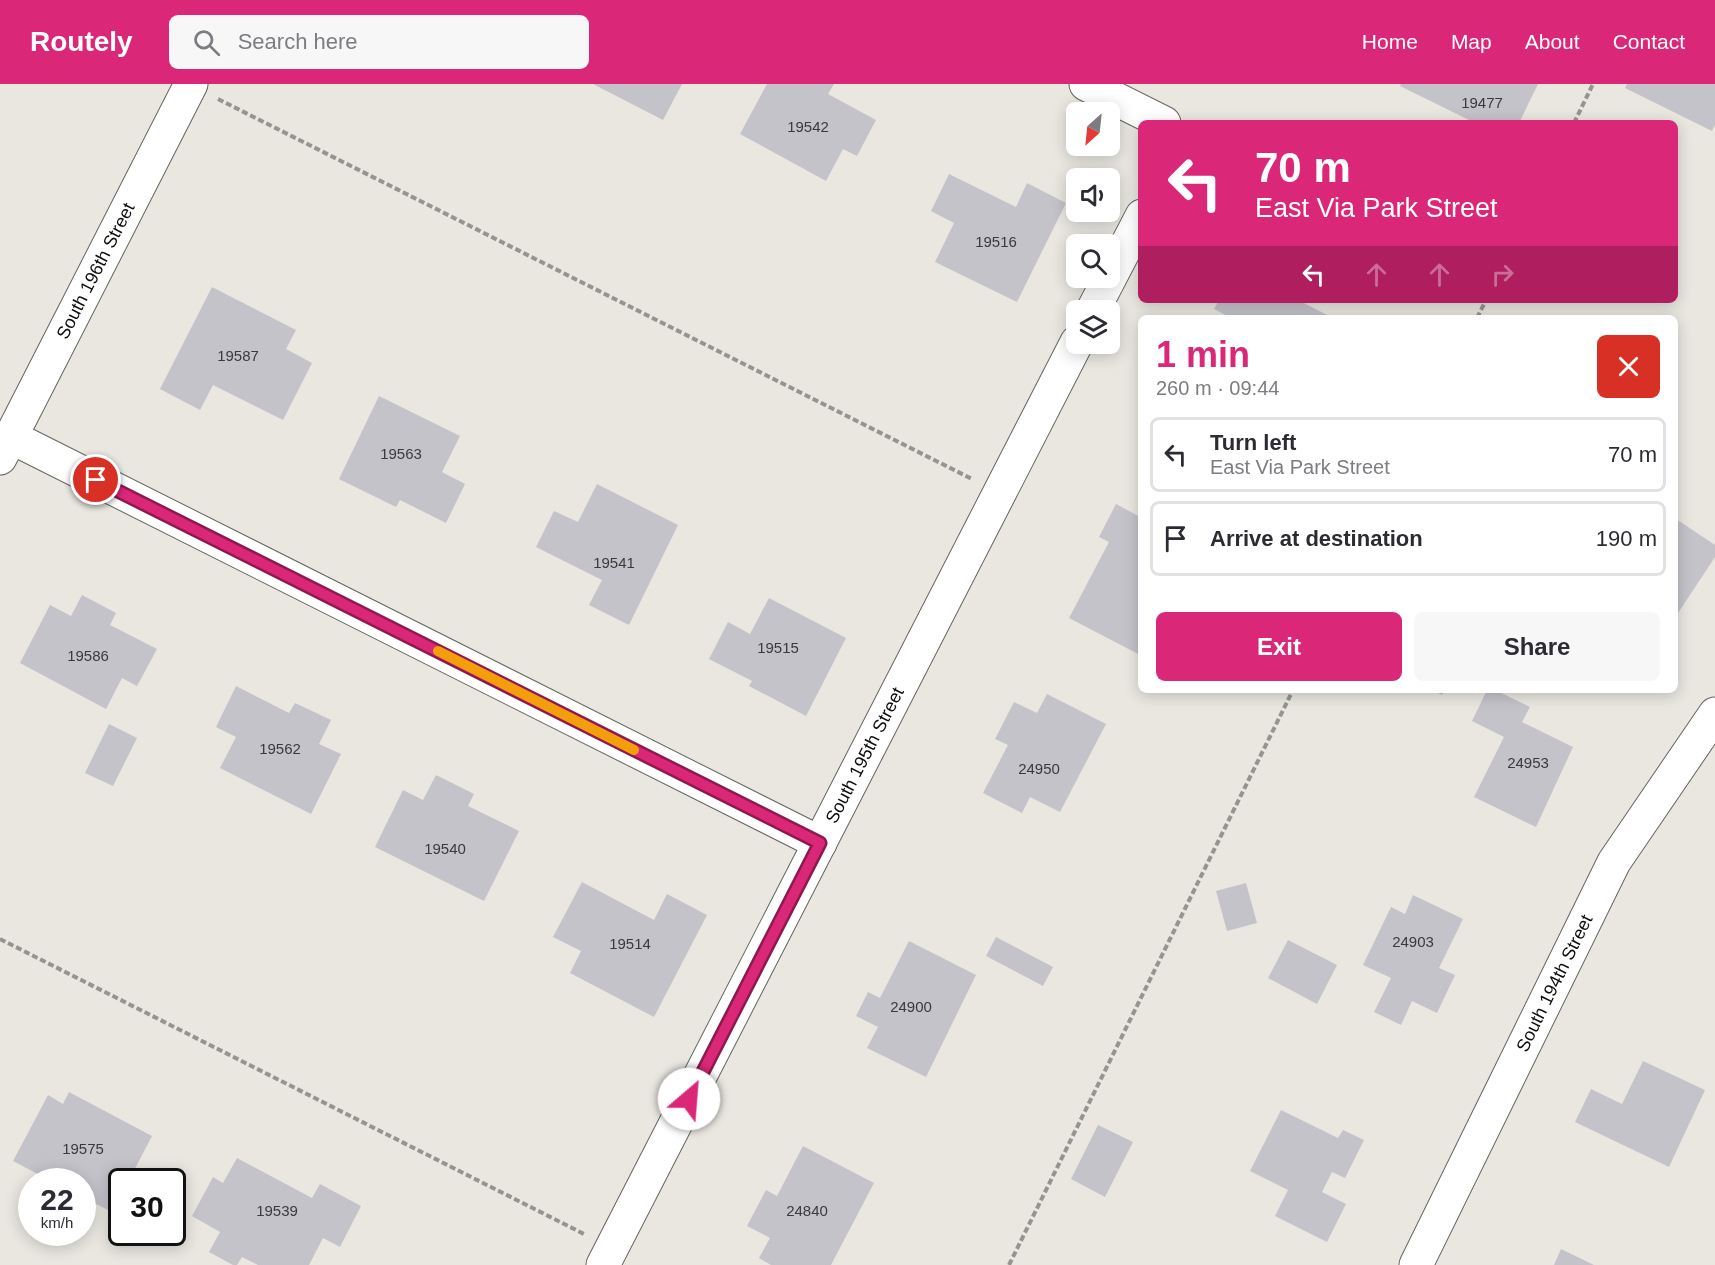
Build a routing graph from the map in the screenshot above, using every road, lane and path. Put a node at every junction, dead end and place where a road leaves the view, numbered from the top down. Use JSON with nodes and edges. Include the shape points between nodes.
{"nodes":[{"id":1,"x":190,"y":84,"type":"edge"},
{"id":2,"x":1086,"y":84,"type":"edge"},
{"id":3,"x":1593,"y":84,"type":"edge"},
{"id":4,"x":1158,"y":120,"type":"edge"},
{"id":5,"x":1575,"y":120,"type":"edge"},
{"id":6,"x":1138,"y":224,"type":"edge"},
{"id":7,"x":1098,"y":300,"type":"edge"},
{"id":8,"x":1071,"y":354,"type":"edge"},
{"id":9,"x":5,"y":447,"type":"edge"},
{"id":10,"x":1000,"y":493,"type":"junction"},
{"id":11,"x":1292,"y":693,"type":"edge"},
{"id":12,"x":1715,"y":714,"type":"edge"},
{"id":13,"x":820,"y":843,"type":"junction"},
{"id":14,"x":0,"y":939,"type":"edge"},
{"id":15,"x":608,"y":1256,"type":"edge"},
{"id":16,"x":1009,"y":1265,"type":"edge"},
{"id":17,"x":1416,"y":1265,"type":"edge"}],
"edges":[{"from":1,"to":9,"type":"street","name":"South 196th Street"},
{"from":1,"to":10,"type":"path"},
{"from":2,"to":4,"type":"street"},
{"from":3,"to":5,"type":"path"},
{"from":6,"to":7,"type":"street"},
{"from":8,"to":10,"type":"street","name":"South 195th Street"},
{"from":9,"to":13,"type":"street"},
{"from":10,"to":13,"type":"street","name":"South 195th Street"},
{"from":11,"to":16,"type":"path"},
{"from":12,"to":17,"type":"street","name":"South 194th Street","via":[[1614,862]]},
{"from":13,"to":15,"type":"street","name":"South 195th Street"},
{"from":14,"to":15,"type":"path"}]}
